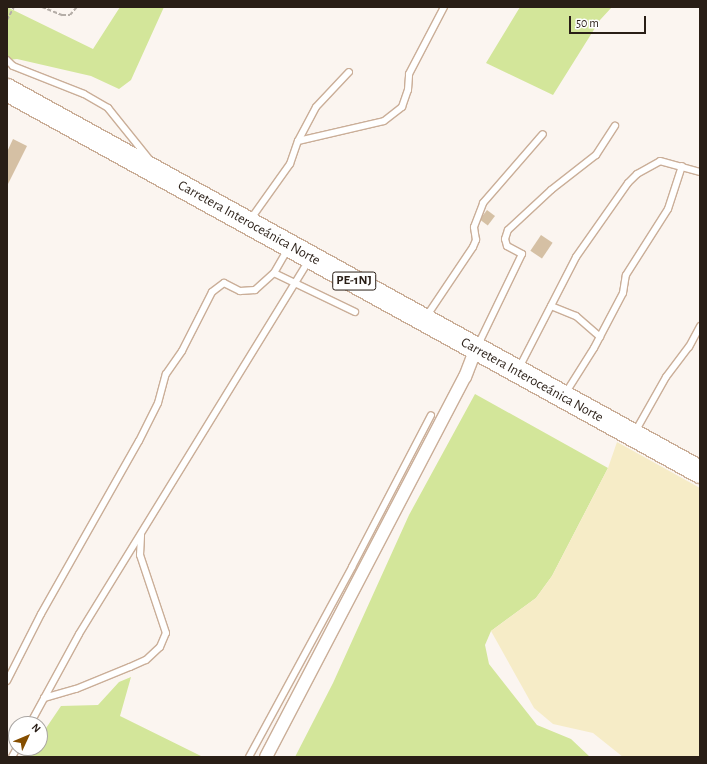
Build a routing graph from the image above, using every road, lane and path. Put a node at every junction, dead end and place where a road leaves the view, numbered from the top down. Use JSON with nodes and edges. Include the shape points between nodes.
{"nodes":[{"id":1,"x":14,"y":7,"type":"edge"},
{"id":2,"x":42,"y":7,"type":"edge"},
{"id":3,"x":77,"y":7,"type":"edge"},
{"id":4,"x":444,"y":7,"type":"edge"},
{"id":5,"x":7,"y":20,"type":"edge"},
{"id":6,"x":7,"y":60,"type":"edge"},
{"id":7,"x":349,"y":72,"type":"dead end"},
{"id":8,"x":7,"y":90,"type":"edge"},
{"id":9,"x":616,"y":126,"type":"dead end"},
{"id":10,"x":543,"y":134,"type":"dead end"},
{"id":11,"x":298,"y":141,"type":"junction"},
{"id":12,"x":682,"y":166,"type":"junction"},
{"id":13,"x":700,"y":172,"type":"edge"},
{"id":14,"x":160,"y":175,"type":"junction"},
{"id":15,"x":248,"y":223,"type":"junction"},
{"id":16,"x":289,"y":246,"type":"junction"},
{"id":17,"x":310,"y":257,"type":"junction"},
{"id":18,"x":274,"y":273,"type":"junction"},
{"id":19,"x":294,"y":283,"type":"junction"},
{"id":20,"x":551,"y":306,"type":"junction"},
{"id":21,"x":355,"y":312,"type":"dead end"},
{"id":22,"x":424,"y":320,"type":"junction"},
{"id":23,"x":700,"y":326,"type":"edge"},
{"id":24,"x":600,"y":338,"type":"junction"},
{"id":25,"x":476,"y":349,"type":"junction"},
{"id":26,"x":517,"y":371,"type":"junction"},
{"id":27,"x":563,"y":396,"type":"junction"},
{"id":28,"x":431,"y":415,"type":"dead end"},
{"id":29,"x":633,"y":435,"type":"junction"},
{"id":30,"x":700,"y":472,"type":"edge"},
{"id":31,"x":144,"y":528,"type":"junction"},
{"id":32,"x":7,"y":681,"type":"edge"},
{"id":33,"x":44,"y":698,"type":"junction"},
{"id":34,"x":34,"y":716,"type":"edge"},
{"id":35,"x":250,"y":757,"type":"edge"},
{"id":36,"x":266,"y":757,"type":"edge"}],
"edges":[{"from":1,"to":5,"type":"path"},
{"from":2,"to":3,"type":"path","via":[[62,16],[70,15]]},
{"from":4,"to":11,"type":"lane","via":[[409,74],[408,90],[402,107],[384,121]]},
{"from":6,"to":14,"type":"lane","via":[[13,66],[84,94],[108,108]]},
{"from":7,"to":11,"type":"lane","via":[[316,107]]},
{"from":8,"to":14,"type":"highway","name":"Carretera Interoceánica Norte","number":"PE-1NJ"},
{"from":9,"to":25,"type":"lane","via":[[596,155],[551,190],[508,230],[505,239],[507,246],[522,254]]},
{"from":10,"to":22,"type":"lane","via":[[484,203],[474,226],[476,240],[473,247]]},
{"from":11,"to":15,"type":"lane","via":[[290,164]]},
{"from":12,"to":13,"type":"lane","via":[[693,172]]},
{"from":12,"to":20,"type":"lane","via":[[660,161],[636,174],[576,257]]},
{"from":12,"to":24,"type":"lane","via":[[668,209],[626,275],[623,293]]},
{"from":14,"to":15,"type":"highway","name":"Carretera Interoceánica Norte","number":"PE-1NJ"},
{"from":15,"to":16,"type":"highway","name":"Carretera Interoceánica Norte","number":"PE-1NJ"},
{"from":16,"to":17,"type":"highway","name":"Carretera Interoceánica Norte","number":"PE-1NJ"},
{"from":16,"to":18,"type":"lane","via":[[283,261]]},
{"from":17,"to":19,"type":"lane"},
{"from":17,"to":22,"type":"highway","name":"Carretera Interoceánica Norte","number":"PE-1NJ"},
{"from":18,"to":19,"type":"lane"},
{"from":18,"to":32,"type":"lane","via":[[255,290],[240,291],[224,283],[212,292],[182,351],[166,374],[158,403],[139,441],[41,614]]},
{"from":19,"to":21,"type":"lane"},
{"from":19,"to":31,"type":"lane"},
{"from":20,"to":24,"type":"lane","via":[[576,316]]},
{"from":20,"to":26,"type":"lane"},
{"from":22,"to":25,"type":"highway","name":"Carretera Interoceánica Norte","number":"PE-1NJ"},
{"from":23,"to":29,"type":"lane","via":[[689,347],[666,377]]},
{"from":24,"to":27,"type":"lane"},
{"from":25,"to":26,"type":"highway","name":"Carretera Interoceánica Norte","number":"PE-1NJ"},
{"from":25,"to":36,"type":"street","via":[[461,384]]},
{"from":26,"to":27,"type":"highway","name":"Carretera Interoceánica Norte","number":"PE-1NJ"},
{"from":27,"to":29,"type":"highway","name":"Carretera Interoceánica Norte","number":"PE-1NJ"},
{"from":28,"to":35,"type":"lane"},
{"from":29,"to":30,"type":"highway","name":"Carretera Interoceánica Norte","number":"PE-1NJ"},
{"from":31,"to":33,"type":"lane","via":[[79,634]]},
{"from":31,"to":33,"type":"lane","via":[[139,543],[140,554],[166,633],[160,647],[146,660],[76,689]]},
{"from":33,"to":34,"type":"lane"}]}
